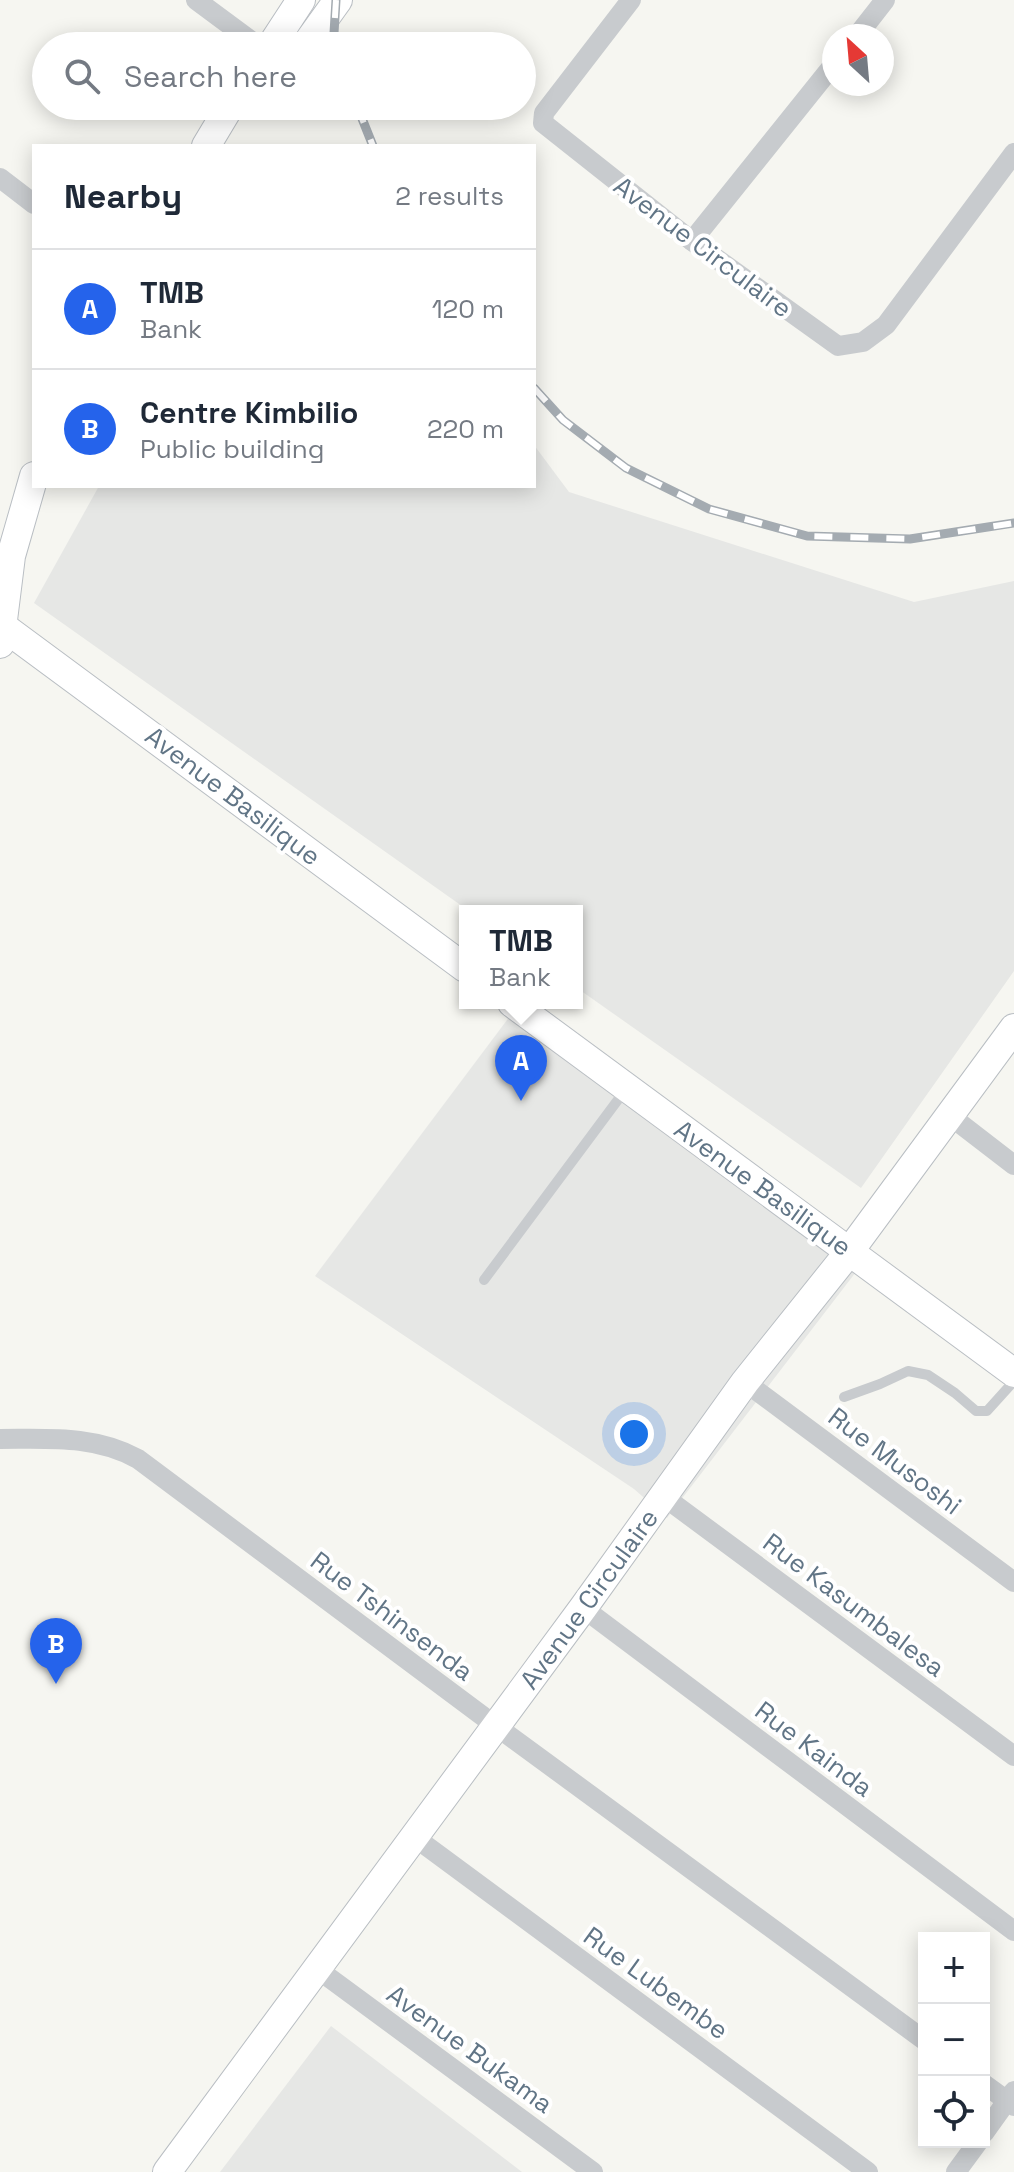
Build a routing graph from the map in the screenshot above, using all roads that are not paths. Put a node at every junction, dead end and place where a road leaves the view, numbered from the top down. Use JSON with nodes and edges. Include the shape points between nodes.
{"nodes":[{"id":1,"x":196,"y":0,"type":"edge"},
{"id":2,"x":301,"y":0,"type":"edge"},
{"id":3,"x":338,"y":0,"type":"edge"},
{"id":4,"x":631,"y":0,"type":"edge"},
{"id":5,"x":885,"y":0,"type":"edge"},
{"id":6,"x":866,"y":24,"type":"edge"},
{"id":7,"x":239,"y":32,"type":"edge"},
{"id":8,"x":280,"y":32,"type":"edge"},
{"id":9,"x":315,"y":32,"type":"edge"},
{"id":10,"x":822,"y":79,"type":"edge"},
{"id":11,"x":222,"y":120,"type":"edge"},
{"id":12,"x":207,"y":144,"type":"edge"},
{"id":13,"x":1014,"y":153,"type":"edge"},
{"id":14,"x":0,"y":178,"type":"edge"},
{"id":15,"x":32,"y":202,"type":"edge"},
{"id":16,"x":692,"y":241,"type":"junction"},
{"id":17,"x":32,"y":483,"type":"edge"},
{"id":18,"x":1,"y":635,"type":"edge"},
{"id":19,"x":459,"y":964,"type":"edge"},
{"id":20,"x":520,"y":1009,"type":"edge"},
{"id":21,"x":1014,"y":1028,"type":"edge"},
{"id":22,"x":627,"y":1088,"type":"junction"},
{"id":23,"x":949,"y":1115,"type":"junction"},
{"id":24,"x":1014,"y":1165,"type":"edge"},
{"id":25,"x":849,"y":1252,"type":"junction"},
{"id":26,"x":484,"y":1280,"type":"dead end"},
{"id":27,"x":1014,"y":1373,"type":"edge"},
{"id":28,"x":1014,"y":1381,"type":"edge"},
{"id":29,"x":745,"y":1382,"type":"junction"},
{"id":30,"x":844,"y":1397,"type":"dead end"},
{"id":31,"x":0,"y":1439,"type":"edge"},
{"id":32,"x":663,"y":1496,"type":"junction"},
{"id":33,"x":1014,"y":1582,"type":"edge"},
{"id":34,"x":583,"y":1608,"type":"junction"},
{"id":35,"x":496,"y":1726,"type":"junction"},
{"id":36,"x":1014,"y":1756,"type":"edge"},
{"id":37,"x":413,"y":1836,"type":"junction"},
{"id":38,"x":1014,"y":1931,"type":"edge"},
{"id":39,"x":316,"y":1968,"type":"junction"},
{"id":40,"x":918,"y":2036,"type":"edge"},
{"id":41,"x":990,"y":2087,"type":"edge"},
{"id":42,"x":1012,"y":2100,"type":"edge"},
{"id":43,"x":990,"y":2126,"type":"edge"},
{"id":44,"x":974,"y":2148,"type":"edge"},
{"id":45,"x":167,"y":2172,"type":"edge"},
{"id":46,"x":593,"y":2172,"type":"edge"},
{"id":47,"x":868,"y":2172,"type":"edge"},
{"id":48,"x":956,"y":2172,"type":"edge"}],
"edges":[{"from":1,"to":7,"type":"street"},
{"from":2,"to":8,"type":"street"},
{"from":3,"to":9,"type":"street"},
{"from":4,"to":16,"type":"street","name":"Avenue Circulaire","via":[[544,113],[543,123]]},
{"from":5,"to":6,"type":"street"},
{"from":10,"to":16,"type":"street"},
{"from":11,"to":12,"type":"street"},
{"from":13,"to":16,"type":"street","name":"Avenue Circulaire","via":[[886,325],[863,342],[838,346]]},
{"from":14,"to":15,"type":"street"},
{"from":17,"to":18,"type":"street","via":[[11,556]]},
{"from":18,"to":19,"type":"street","name":"Avenue Basilique"},
{"from":20,"to":22,"type":"street","name":"Avenue Basilique"},
{"from":21,"to":23,"type":"street","name":"Avenue Circulaire"},
{"from":22,"to":25,"type":"street","name":"Avenue Basilique"},
{"from":22,"to":26,"type":"lane"},
{"from":23,"to":24,"type":"street"},
{"from":23,"to":25,"type":"street","name":"Avenue Circulaire"},
{"from":25,"to":27,"type":"street","name":"Avenue Basilique"},
{"from":25,"to":29,"type":"street","name":"Avenue Circulaire"},
{"from":28,"to":30,"type":"lane","via":[[987,1411],[976,1411],[928,1375],[908,1371]]},
{"from":29,"to":32,"type":"street","name":"Avenue Circulaire"},
{"from":29,"to":33,"type":"street","name":"Rue Musoshi"},
{"from":31,"to":35,"type":"street","name":"Rue Tshinsenda","via":[[70,1438],[131,1455]]},
{"from":32,"to":34,"type":"street","name":"Avenue Circulaire"},
{"from":32,"to":36,"type":"street","name":"Rue Kasumbalesa"},
{"from":34,"to":35,"type":"street","name":"Avenue Circulaire"},
{"from":34,"to":38,"type":"street","name":"Rue Kainda"},
{"from":35,"to":37,"type":"street","name":"Avenue Circulaire"},
{"from":35,"to":40,"type":"street","name":"Rue Tshinsenda"},
{"from":37,"to":39,"type":"street","name":"Avenue Circulaire"},
{"from":37,"to":47,"type":"street","name":"Rue Lubembe"},
{"from":39,"to":45,"type":"street","name":"Avenue Circulaire"},
{"from":39,"to":46,"type":"street","name":"Avenue Bukama"},
{"from":41,"to":42,"type":"street"},
{"from":42,"to":43,"type":"street"},
{"from":44,"to":48,"type":"street"}]}
